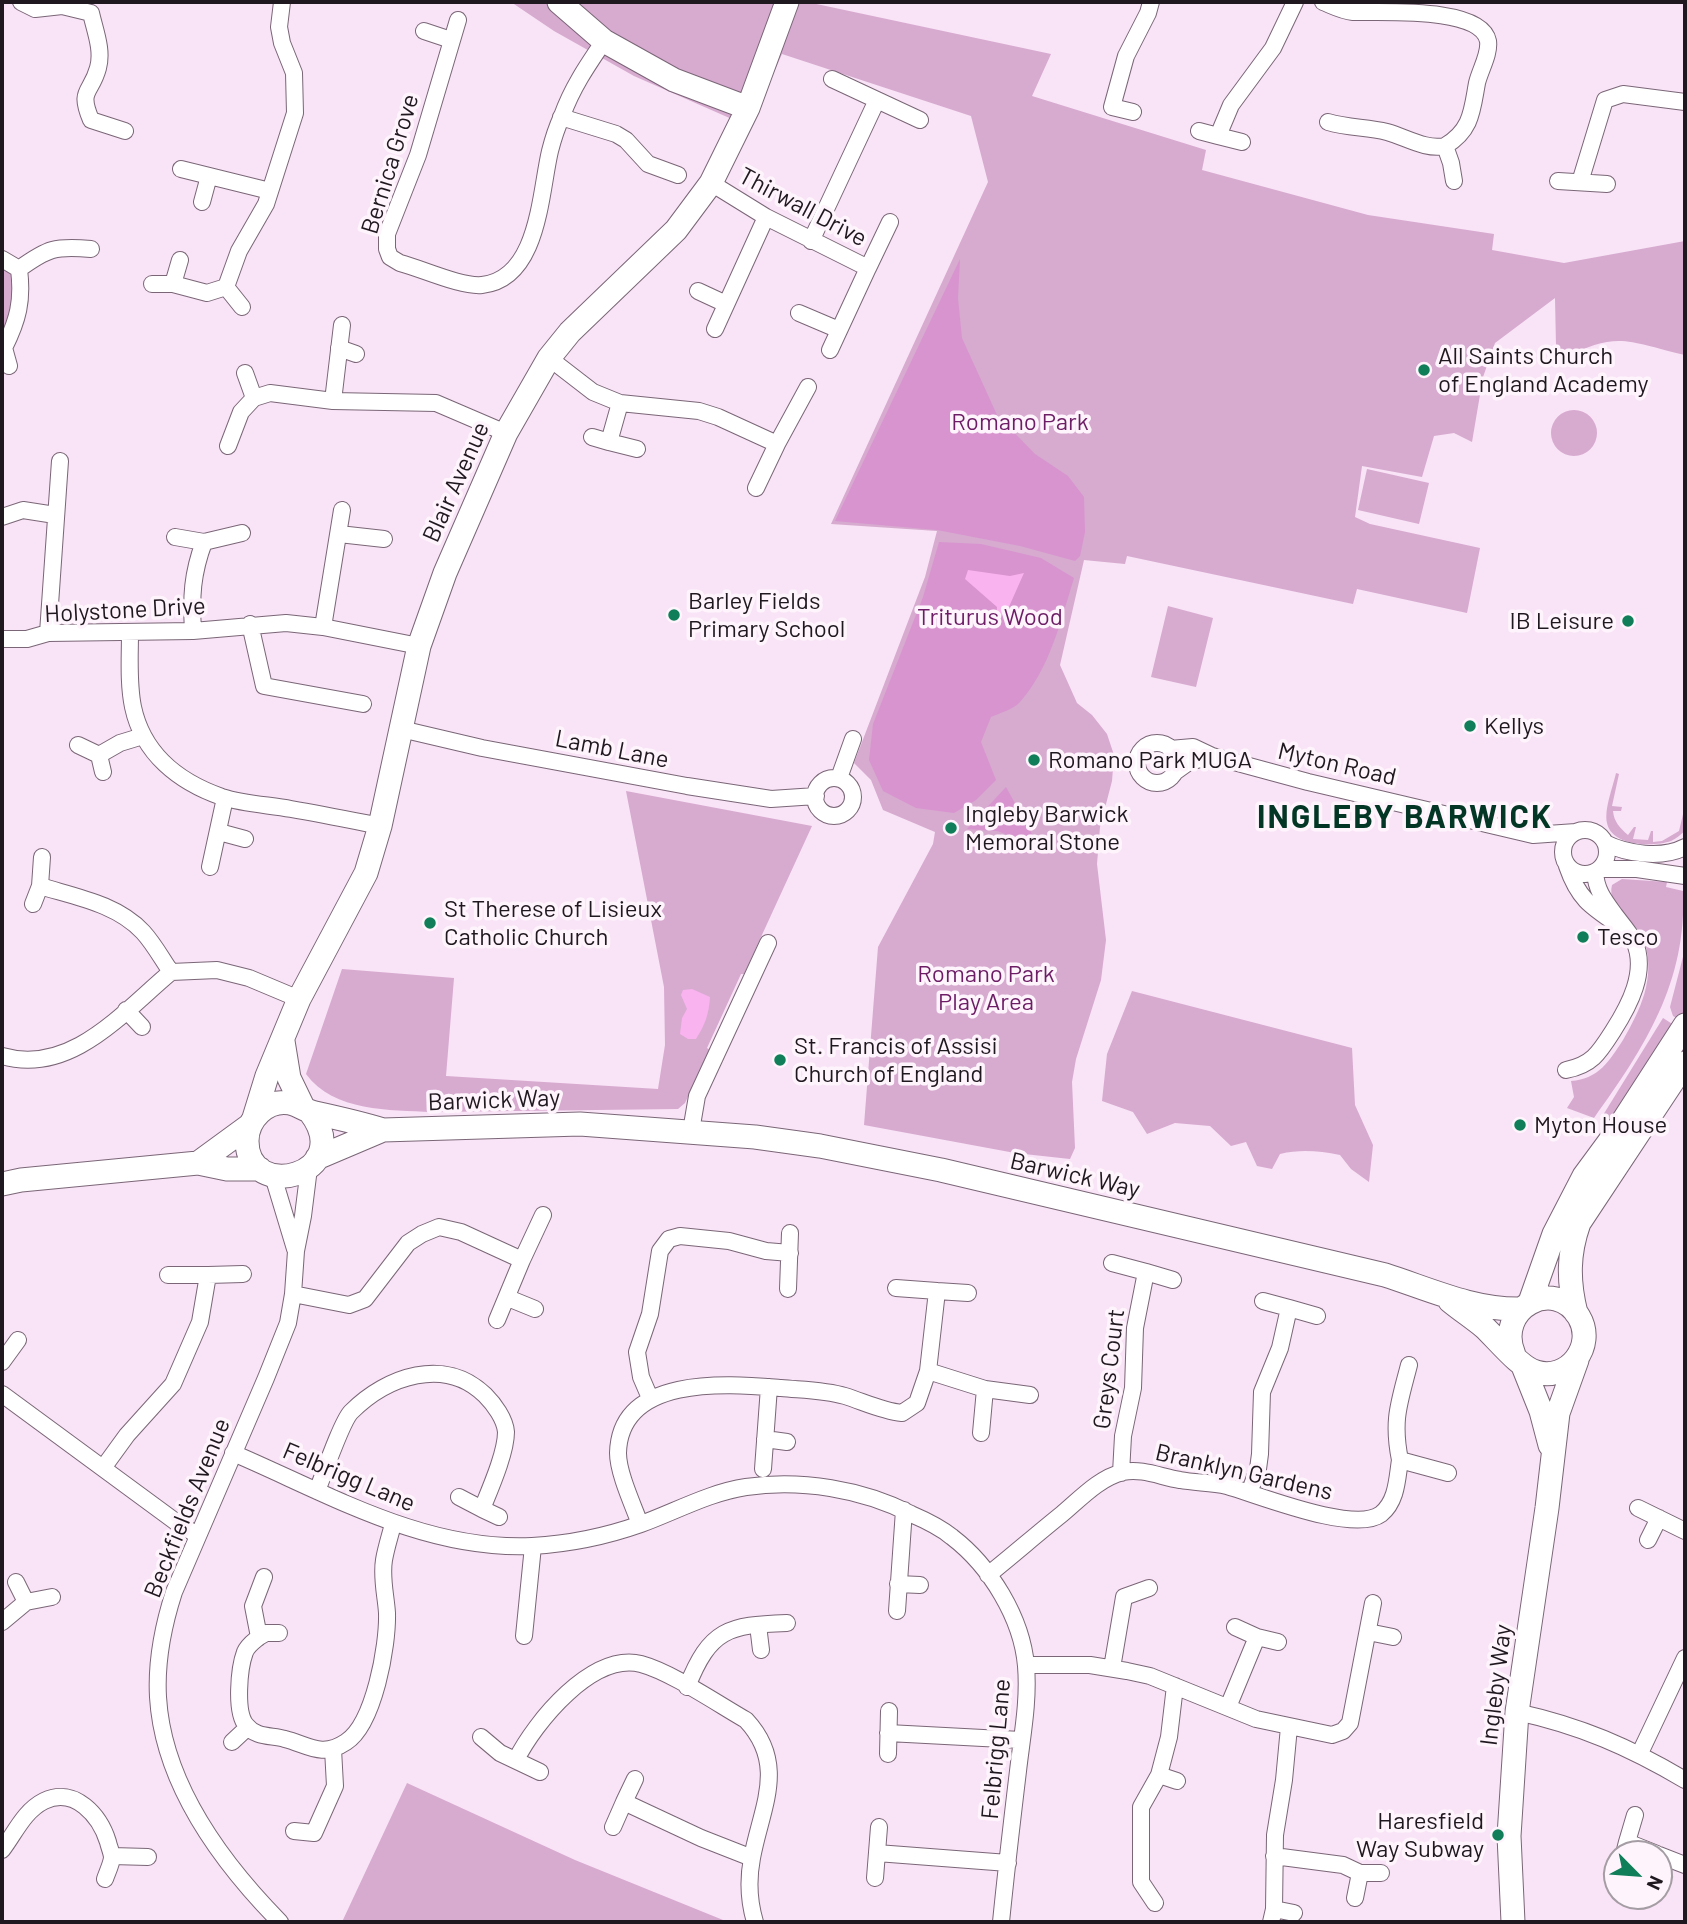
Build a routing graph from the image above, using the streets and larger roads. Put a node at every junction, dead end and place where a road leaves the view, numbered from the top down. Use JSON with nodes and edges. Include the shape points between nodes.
{"nodes":[{"id":1,"x":21,"y":2,"type":"edge"},
{"id":2,"x":103,"y":2,"type":"edge"},
{"id":3,"x":282,"y":2,"type":"edge"},
{"id":4,"x":559,"y":2,"type":"edge"},
{"id":5,"x":787,"y":2,"type":"edge"},
{"id":6,"x":1151,"y":2,"type":"edge"},
{"id":7,"x":1295,"y":2,"type":"edge"},
{"id":8,"x":1323,"y":2,"type":"edge"},
{"id":9,"x":1401,"y":6,"type":"edge"},
{"id":10,"x":90,"y":13,"type":"junction"},
{"id":11,"x":458,"y":20,"type":"dead end"},
{"id":12,"x":424,"y":31,"type":"dead end"},
{"id":13,"x":451,"y":40,"type":"junction"},
{"id":14,"x":604,"y":41,"type":"junction"},
{"id":15,"x":832,"y":79,"type":"dead end"},
{"id":16,"x":877,"y":100,"type":"junction"},
{"id":17,"x":1685,"y":102,"type":"edge"},
{"id":18,"x":748,"y":108,"type":"junction"},
{"id":19,"x":1133,"y":112,"type":"dead end"},
{"id":20,"x":561,"y":117,"type":"junction"},
{"id":21,"x":920,"y":120,"type":"dead end"},
{"id":22,"x":1328,"y":122,"type":"dead end"},
{"id":23,"x":125,"y":131,"type":"dead end"},
{"id":24,"x":1199,"y":131,"type":"dead end"},
{"id":25,"x":1218,"y":136,"type":"junction"},
{"id":26,"x":1242,"y":142,"type":"dead end"},
{"id":27,"x":1445,"y":146,"type":"junction"},
{"id":28,"x":181,"y":169,"type":"dead end"},
{"id":29,"x":678,"y":175,"type":"dead end"},
{"id":30,"x":209,"y":176,"type":"junction"},
{"id":31,"x":1454,"y":181,"type":"dead end"},
{"id":32,"x":1558,"y":181,"type":"dead end"},
{"id":33,"x":1580,"y":181,"type":"junction"},
{"id":34,"x":711,"y":183,"type":"junction"},
{"id":35,"x":1607,"y":184,"type":"dead end"},
{"id":36,"x":270,"y":191,"type":"junction"},
{"id":37,"x":202,"y":202,"type":"dead end"},
{"id":38,"x":766,"y":217,"type":"junction"},
{"id":39,"x":890,"y":222,"type":"dead end"},
{"id":40,"x":811,"y":241,"type":"junction"},
{"id":41,"x":90,"y":249,"type":"dead end"},
{"id":42,"x":2,"y":259,"type":"edge"},
{"id":43,"x":180,"y":260,"type":"dead end"},
{"id":44,"x":868,"y":268,"type":"junction"},
{"id":45,"x":19,"y":269,"type":"junction"},
{"id":46,"x":152,"y":284,"type":"dead end"},
{"id":47,"x":173,"y":284,"type":"junction"},
{"id":48,"x":226,"y":286,"type":"junction"},
{"id":49,"x":698,"y":291,"type":"dead end"},
{"id":50,"x":726,"y":304,"type":"junction"},
{"id":51,"x":242,"y":307,"type":"dead end"},
{"id":52,"x":799,"y":313,"type":"dead end"},
{"id":53,"x":342,"y":325,"type":"dead end"},
{"id":54,"x":715,"y":329,"type":"dead end"},
{"id":55,"x":839,"y":330,"type":"junction"},
{"id":56,"x":3,"y":348,"type":"edge"},
{"id":57,"x":339,"y":348,"type":"junction"},
{"id":58,"x":830,"y":350,"type":"dead end"},
{"id":59,"x":356,"y":354,"type":"dead end"},
{"id":60,"x":549,"y":358,"type":"junction"},
{"id":61,"x":9,"y":366,"type":"dead end"},
{"id":62,"x":245,"y":373,"type":"dead end"},
{"id":63,"x":808,"y":387,"type":"dead end"},
{"id":64,"x":254,"y":398,"type":"junction"},
{"id":65,"x":333,"y":401,"type":"junction"},
{"id":66,"x":620,"y":403,"type":"junction"},
{"id":67,"x":506,"y":433,"type":"junction"},
{"id":68,"x":592,"y":437,"type":"dead end"},
{"id":69,"x":609,"y":442,"type":"junction"},
{"id":70,"x":777,"y":443,"type":"junction"},
{"id":71,"x":228,"y":446,"type":"dead end"},
{"id":72,"x":637,"y":449,"type":"dead end"},
{"id":73,"x":60,"y":461,"type":"dead end"},
{"id":74,"x":756,"y":488,"type":"dead end"},
{"id":75,"x":342,"y":510,"type":"dead end"},
{"id":76,"x":55,"y":514,"type":"junction"},
{"id":77,"x":2,"y":517,"type":"edge"},
{"id":78,"x":242,"y":533,"type":"dead end"},
{"id":79,"x":339,"y":534,"type":"junction"},
{"id":80,"x":175,"y":537,"type":"dead end"},
{"id":81,"x":383,"y":539,"type":"dead end"},
{"id":82,"x":204,"y":542,"type":"junction"},
{"id":83,"x":250,"y":624,"type":"junction"},
{"id":84,"x":323,"y":627,"type":"junction"},
{"id":85,"x":193,"y":631,"type":"junction"},
{"id":86,"x":130,"y":632,"type":"junction"},
{"id":87,"x":48,"y":633,"type":"junction"},
{"id":88,"x":2,"y":639,"type":"edge"},
{"id":89,"x":419,"y":646,"type":"junction"},
{"id":90,"x":363,"y":704,"type":"dead end"},
{"id":91,"x":401,"y":729,"type":"junction"},
{"id":92,"x":143,"y":736,"type":"junction"},
{"id":93,"x":853,"y":739,"type":"dead end"},
{"id":94,"x":78,"y":745,"type":"dead end"},
{"id":95,"x":1170,"y":748,"type":"junction"},
{"id":96,"x":99,"y":755,"type":"junction"},
{"id":97,"x":1212,"y":756,"type":"junction"},
{"id":98,"x":103,"y":772,"type":"dead end"},
{"id":99,"x":1175,"y":772,"type":"junction"},
{"id":100,"x":839,"y":778,"type":"junction"},
{"id":101,"x":816,"y":796,"type":"junction"},
{"id":102,"x":225,"y":798,"type":"junction"},
{"id":103,"x":840,"y":815,"type":"junction"},
{"id":104,"x":380,"y":826,"type":"junction"},
{"id":105,"x":846,"y":831,"type":"dead end"},
{"id":106,"x":219,"y":832,"type":"junction"},
{"id":107,"x":1576,"y":832,"type":"junction"},
{"id":108,"x":1533,"y":835,"type":"junction"},
{"id":109,"x":245,"y":839,"type":"dead end"},
{"id":110,"x":1605,"y":843,"type":"junction"},
{"id":111,"x":1685,"y":847,"type":"edge"},
{"id":112,"x":42,"y":856,"type":"dead end"},
{"id":113,"x":1566,"y":862,"type":"junction"},
{"id":114,"x":210,"y":867,"type":"dead end"},
{"id":115,"x":1597,"y":870,"type":"junction"},
{"id":116,"x":1685,"y":876,"type":"edge"},
{"id":117,"x":40,"y":886,"type":"junction"},
{"id":118,"x":33,"y":904,"type":"dead end"},
{"id":119,"x":1625,"y":930,"type":"junction"},
{"id":120,"x":768,"y":943,"type":"dead end"},
{"id":121,"x":171,"y":972,"type":"junction"},
{"id":122,"x":299,"y":999,"type":"junction"},
{"id":123,"x":126,"y":1010,"type":"junction"},
{"id":124,"x":1685,"y":1026,"type":"edge"},
{"id":125,"x":142,"y":1027,"type":"dead end"},
{"id":126,"x":283,"y":1041,"type":"junction"},
{"id":127,"x":2,"y":1055,"type":"edge"},
{"id":128,"x":1685,"y":1063,"type":"edge"},
{"id":129,"x":1566,"y":1070,"type":"dead end"},
{"id":130,"x":307,"y":1110,"type":"junction"},
{"id":131,"x":252,"y":1121,"type":"junction"},
{"id":132,"x":383,"y":1130,"type":"junction"},
{"id":133,"x":691,"y":1131,"type":"junction"},
{"id":134,"x":198,"y":1163,"type":"junction"},
{"id":135,"x":313,"y":1163,"type":"junction"},
{"id":136,"x":267,"y":1172,"type":"junction"},
{"id":137,"x":2,"y":1184,"type":"edge"},
{"id":138,"x":542,"y":1214,"type":"dead end"},
{"id":139,"x":790,"y":1233,"type":"dead end"},
{"id":140,"x":296,"y":1251,"type":"junction"},
{"id":141,"x":790,"y":1253,"type":"junction"},
{"id":142,"x":522,"y":1259,"type":"junction"},
{"id":143,"x":1112,"y":1263,"type":"dead end"},
{"id":144,"x":1146,"y":1272,"type":"junction"},
{"id":145,"x":243,"y":1274,"type":"dead end"},
{"id":146,"x":168,"y":1275,"type":"dead end"},
{"id":147,"x":208,"y":1275,"type":"junction"},
{"id":148,"x":1173,"y":1280,"type":"dead end"},
{"id":149,"x":896,"y":1288,"type":"dead end"},
{"id":150,"x":788,"y":1289,"type":"dead end"},
{"id":151,"x":937,"y":1291,"type":"junction"},
{"id":152,"x":968,"y":1293,"type":"dead end"},
{"id":153,"x":293,"y":1294,"type":"junction"},
{"id":154,"x":1442,"y":1295,"type":"junction"},
{"id":155,"x":508,"y":1298,"type":"junction"},
{"id":156,"x":1263,"y":1301,"type":"dead end"},
{"id":157,"x":1526,"y":1306,"type":"junction"},
{"id":158,"x":1289,"y":1308,"type":"junction"},
{"id":159,"x":535,"y":1309,"type":"dead end"},
{"id":160,"x":1576,"y":1312,"type":"junction"},
{"id":161,"x":1317,"y":1316,"type":"dead end"},
{"id":162,"x":497,"y":1320,"type":"dead end"},
{"id":163,"x":18,"y":1340,"type":"dead end"},
{"id":164,"x":1519,"y":1360,"type":"junction"},
{"id":165,"x":1577,"y":1360,"type":"junction"},
{"id":166,"x":2,"y":1362,"type":"edge"},
{"id":167,"x":1409,"y":1366,"type":"dead end"},
{"id":168,"x":928,"y":1371,"type":"junction"},
{"id":169,"x":769,"y":1387,"type":"junction"},
{"id":170,"x":985,"y":1389,"type":"junction"},
{"id":171,"x":2,"y":1394,"type":"edge"},
{"id":172,"x":1030,"y":1395,"type":"dead end"},
{"id":173,"x":650,"y":1398,"type":"junction"},
{"id":174,"x":981,"y":1433,"type":"dead end"},
{"id":175,"x":765,"y":1440,"type":"junction"},
{"id":176,"x":788,"y":1443,"type":"dead end"},
{"id":177,"x":233,"y":1453,"type":"junction"},
{"id":178,"x":1552,"y":1454,"type":"junction"},
{"id":179,"x":1400,"y":1460,"type":"junction"},
{"id":180,"x":103,"y":1468,"type":"junction"},
{"id":181,"x":763,"y":1469,"type":"dead end"},
{"id":182,"x":1121,"y":1473,"type":"junction"},
{"id":183,"x":1448,"y":1473,"type":"dead end"},
{"id":184,"x":317,"y":1491,"type":"junction"},
{"id":185,"x":1249,"y":1493,"type":"junction"},
{"id":186,"x":459,"y":1497,"type":"dead end"},
{"id":187,"x":1637,"y":1508,"type":"dead end"},
{"id":188,"x":482,"y":1509,"type":"junction"},
{"id":189,"x":904,"y":1510,"type":"junction"},
{"id":190,"x":499,"y":1517,"type":"dead end"},
{"id":191,"x":1659,"y":1518,"type":"junction"},
{"id":192,"x":393,"y":1524,"type":"junction"},
{"id":193,"x":640,"y":1524,"type":"junction"},
{"id":194,"x":1685,"y":1531,"type":"edge"},
{"id":195,"x":197,"y":1535,"type":"junction"},
{"id":196,"x":1648,"y":1540,"type":"dead end"},
{"id":197,"x":533,"y":1546,"type":"junction"},
{"id":198,"x":988,"y":1575,"type":"junction"},
{"id":199,"x":264,"y":1577,"type":"dead end"},
{"id":200,"x":16,"y":1582,"type":"dead end"},
{"id":201,"x":898,"y":1584,"type":"junction"},
{"id":202,"x":920,"y":1585,"type":"dead end"},
{"id":203,"x":1149,"y":1588,"type":"dead end"},
{"id":204,"x":52,"y":1597,"type":"dead end"},
{"id":205,"x":26,"y":1602,"type":"junction"},
{"id":206,"x":1373,"y":1603,"type":"dead end"},
{"id":207,"x":897,"y":1611,"type":"dead end"},
{"id":208,"x":2,"y":1622,"type":"edge"},
{"id":209,"x":787,"y":1623,"type":"dead end"},
{"id":210,"x":758,"y":1625,"type":"junction"},
{"id":211,"x":1235,"y":1627,"type":"dead end"},
{"id":212,"x":1368,"y":1632,"type":"junction"},
{"id":213,"x":279,"y":1633,"type":"dead end"},
{"id":214,"x":524,"y":1636,"type":"dead end"},
{"id":215,"x":259,"y":1637,"type":"junction"},
{"id":216,"x":1257,"y":1637,"type":"junction"},
{"id":217,"x":1392,"y":1637,"type":"dead end"},
{"id":218,"x":1278,"y":1642,"type":"dead end"},
{"id":219,"x":761,"y":1650,"type":"dead end"},
{"id":220,"x":1685,"y":1658,"type":"edge"},
{"id":221,"x":1026,"y":1665,"type":"junction"},
{"id":222,"x":1112,"y":1668,"type":"junction"},
{"id":223,"x":1175,"y":1686,"type":"junction"},
{"id":224,"x":687,"y":1687,"type":"junction"},
{"id":225,"x":1228,"y":1707,"type":"junction"},
{"id":226,"x":889,"y":1711,"type":"dead end"},
{"id":227,"x":1517,"y":1712,"type":"junction"},
{"id":228,"x":1289,"y":1727,"type":"junction"},
{"id":229,"x":247,"y":1728,"type":"junction"},
{"id":230,"x":888,"y":1733,"type":"junction"},
{"id":231,"x":481,"y":1737,"type":"dead end"},
{"id":232,"x":1021,"y":1740,"type":"junction"},
{"id":233,"x":232,"y":1742,"type":"dead end"},
{"id":234,"x":333,"y":1749,"type":"junction"},
{"id":235,"x":1640,"y":1753,"type":"junction"},
{"id":236,"x":888,"y":1754,"type":"dead end"},
{"id":237,"x":516,"y":1760,"type":"junction"},
{"id":238,"x":540,"y":1772,"type":"dead end"},
{"id":239,"x":1159,"y":1775,"type":"junction"},
{"id":240,"x":635,"y":1779,"type":"dead end"},
{"id":241,"x":1685,"y":1780,"type":"edge"},
{"id":242,"x":1177,"y":1782,"type":"dead end"},
{"id":243,"x":624,"y":1802,"type":"junction"},
{"id":244,"x":1635,"y":1815,"type":"dead end"},
{"id":245,"x":613,"y":1826,"type":"dead end"},
{"id":246,"x":879,"y":1827,"type":"dead end"},
{"id":247,"x":294,"y":1831,"type":"dead end"},
{"id":248,"x":1628,"y":1840,"type":"edge"},
{"id":249,"x":2,"y":1850,"type":"edge"},
{"id":250,"x":877,"y":1853,"type":"junction"},
{"id":251,"x":112,"y":1856,"type":"junction"},
{"id":252,"x":1274,"y":1856,"type":"junction"},
{"id":253,"x":148,"y":1857,"type":"dead end"},
{"id":254,"x":752,"y":1858,"type":"junction"},
{"id":255,"x":1008,"y":1863,"type":"junction"},
{"id":256,"x":1360,"y":1873,"type":"junction"},
{"id":257,"x":1381,"y":1873,"type":"dead end"},
{"id":258,"x":875,"y":1878,"type":"dead end"},
{"id":259,"x":105,"y":1879,"type":"dead end"},
{"id":260,"x":1355,"y":1898,"type":"dead end"},
{"id":261,"x":1155,"y":1903,"type":"dead end"},
{"id":262,"x":1294,"y":1913,"type":"dead end"},
{"id":263,"x":1272,"y":1916,"type":"edge"},
{"id":264,"x":275,"y":1921,"type":"edge"},
{"id":265,"x":755,"y":1922,"type":"edge"},
{"id":266,"x":1001,"y":1922,"type":"edge"},
{"id":267,"x":1513,"y":1922,"type":"edge"}],
"edges":[{"from":1,"to":10,"type":"street","via":[[35,9],[62,6]]},
{"from":2,"to":10,"type":"street"},
{"from":3,"to":36,"type":"street","via":[[279,27],[294,73],[295,113]]},
{"from":4,"to":14,"type":"street"},
{"from":5,"to":18,"type":"street","name":"Blair Avenue"},
{"from":6,"to":19,"type":"street","via":[[1126,55],[1112,107]]},
{"from":7,"to":25,"type":"street","via":[[1273,48],[1231,105]]},
{"from":8,"to":9,"type":"street","via":[[1350,12]]},
{"from":9,"to":27,"type":"street","via":[[1475,25],[1488,41],[1471,118]]},
{"from":10,"to":23,"type":"street","via":[[99,47],[98,68],[85,95],[85,126]]},
{"from":11,"to":13,"type":"street","name":"Bernica Grove"},
{"from":12,"to":13,"type":"street"},
{"from":13,"to":20,"type":"street","name":"Bernica Grove","via":[[418,155],[387,234],[390,257],[470,286],[496,282],[510,274],[530,243]]},
{"from":14,"to":18,"type":"street","via":[[674,80]]},
{"from":14,"to":20,"type":"street","name":"Bernica Grove","via":[[574,84]]},
{"from":15,"to":16,"type":"street"},
{"from":16,"to":21,"type":"street"},
{"from":16,"to":40,"type":"street"},
{"from":17,"to":33,"type":"street","via":[[1623,94],[1605,100]]},
{"from":18,"to":34,"type":"street","name":"Blair Avenue"},
{"from":20,"to":29,"type":"street","via":[[626,140],[645,170]]},
{"from":22,"to":27,"type":"street","via":[[1390,133],[1427,146]]},
{"from":24,"to":25,"type":"street"},
{"from":25,"to":26,"type":"street"},
{"from":27,"to":31,"type":"street"},
{"from":28,"to":30,"type":"street"},
{"from":30,"to":36,"type":"street"},
{"from":30,"to":37,"type":"street"},
{"from":32,"to":33,"type":"street"},
{"from":33,"to":35,"type":"street"},
{"from":34,"to":38,"type":"street","name":"Thirwall Drive"},
{"from":34,"to":60,"type":"street","name":"Blair Avenue","via":[[676,230]]},
{"from":36,"to":48,"type":"street"},
{"from":38,"to":40,"type":"street","name":"Thirwall Drive"},
{"from":38,"to":50,"type":"street"},
{"from":39,"to":44,"type":"street"},
{"from":40,"to":44,"type":"street","name":"Thirwall Drive"},
{"from":41,"to":45,"type":"street","via":[[56,247]]},
{"from":42,"to":45,"type":"street"},
{"from":43,"to":47,"type":"street"},
{"from":44,"to":55,"type":"street","name":"Thirwall Drive"},
{"from":45,"to":56,"type":"street","via":[[18,318]]},
{"from":46,"to":47,"type":"street"},
{"from":47,"to":48,"type":"street","via":[[207,293]]},
{"from":48,"to":51,"type":"street"},
{"from":49,"to":50,"type":"street"},
{"from":50,"to":54,"type":"street"},
{"from":52,"to":55,"type":"street"},
{"from":53,"to":57,"type":"street"},
{"from":55,"to":58,"type":"street","name":"Thirwall Drive"},
{"from":56,"to":61,"type":"street"},
{"from":57,"to":59,"type":"street"},
{"from":57,"to":65,"type":"street"},
{"from":60,"to":66,"type":"street","via":[[593,391]]},
{"from":60,"to":67,"type":"street","name":"Blair Avenue"},
{"from":62,"to":64,"type":"street"},
{"from":63,"to":70,"type":"street"},
{"from":64,"to":65,"type":"street","via":[[270,393]]},
{"from":64,"to":71,"type":"street","via":[[241,412]]},
{"from":65,"to":67,"type":"street","via":[[436,403]]},
{"from":66,"to":69,"type":"street"},
{"from":66,"to":70,"type":"street","via":[[699,411]]},
{"from":67,"to":89,"type":"street","name":"Blair Avenue","via":[[445,573]]},
{"from":68,"to":69,"type":"street"},
{"from":69,"to":72,"type":"street"},
{"from":70,"to":74,"type":"street"},
{"from":73,"to":76,"type":"street"},
{"from":75,"to":79,"type":"street"},
{"from":76,"to":77,"type":"street","via":[[23,510]]},
{"from":76,"to":87,"type":"street"},
{"from":78,"to":82,"type":"street"},
{"from":79,"to":81,"type":"street"},
{"from":79,"to":84,"type":"street"},
{"from":80,"to":82,"type":"street"},
{"from":82,"to":85,"type":"street","via":[[191,594]]},
{"from":83,"to":84,"type":"street","name":"Holystone Drive"},
{"from":83,"to":85,"type":"street","name":"Holystone Drive"},
{"from":83,"to":90,"type":"street","via":[[257,691]]},
{"from":84,"to":89,"type":"street","name":"Holystone Drive"},
{"from":85,"to":86,"type":"street","name":"Holystone Drive"},
{"from":86,"to":87,"type":"street","name":"Holystone Drive"},
{"from":86,"to":92,"type":"street","via":[[130,686]]},
{"from":87,"to":88,"type":"street","name":"Holystone Drive"},
{"from":89,"to":91,"type":"street","name":"Blair Avenue"},
{"from":91,"to":101,"type":"street","name":"Lamb Lane","via":[[687,786],[771,799]]},
{"from":91,"to":104,"type":"street","name":"Blair Avenue"},
{"from":92,"to":96,"type":"street"},
{"from":92,"to":102,"type":"street","via":[[156,756],[178,775]]},
{"from":93,"to":100,"type":"street"},
{"from":94,"to":96,"type":"street"},
{"from":95,"to":97,"type":"street","name":"Myton Road","via":[[1193,747]]},
{"from":95,"to":99,"type":"street","via":[[1177,764]]},
{"from":95,"to":99,"type":"street","via":[[1160,744],[1145,747],[1138,768],[1154,783],[1170,779]]},
{"from":96,"to":98,"type":"street"},
{"from":97,"to":99,"type":"street","via":[[1189,762]]},
{"from":97,"to":108,"type":"street","name":"Myton Road"},
{"from":100,"to":101,"type":"street","via":[[821,783]]},
{"from":100,"to":103,"type":"street","via":[[853,794],[852,803]]},
{"from":101,"to":103,"type":"street","via":[[824,812]]},
{"from":102,"to":104,"type":"street"},
{"from":102,"to":106,"type":"street"},
{"from":103,"to":105,"type":"street"},
{"from":104,"to":122,"type":"street","name":"Blair Avenue","via":[[366,873]]},
{"from":106,"to":109,"type":"street"},
{"from":106,"to":114,"type":"street"},
{"from":107,"to":108,"type":"street","name":"Myton Road"},
{"from":107,"to":110,"type":"street","via":[[1591,831]]},
{"from":107,"to":113,"type":"street","via":[[1564,843]]},
{"from":108,"to":113,"type":"street","name":"Myton Road"},
{"from":110,"to":111,"type":"street","via":[[1634,853]]},
{"from":110,"to":115,"type":"street","via":[[1606,859]]},
{"from":112,"to":117,"type":"street"},
{"from":113,"to":115,"type":"street","via":[[1580,874]]},
{"from":113,"to":119,"type":"street","via":[[1585,901]]},
{"from":115,"to":116,"type":"street","via":[[1637,869]]},
{"from":115,"to":119,"type":"street","via":[[1601,897]]},
{"from":117,"to":118,"type":"street"},
{"from":117,"to":121,"type":"street","via":[[97,903],[126,918],[143,932]]},
{"from":119,"to":129,"type":"street","via":[[1634,940],[1639,962],[1628,1006],[1590,1062]]},
{"from":120,"to":133,"type":"street","via":[[697,1096]]},
{"from":121,"to":122,"type":"street","via":[[217,970]]},
{"from":121,"to":123,"type":"street"},
{"from":122,"to":126,"type":"street","name":"Blair Avenue"},
{"from":123,"to":125,"type":"street"},
{"from":123,"to":127,"type":"street","via":[[65,1054],[39,1060]]},
{"from":124,"to":157,"type":"street","via":[[1584,1176],[1554,1234]]},
{"from":126,"to":130,"type":"street","via":[[289,1078]]},
{"from":126,"to":131,"type":"street","name":"Blair Avenue"},
{"from":128,"to":160,"type":"street","via":[[1579,1223],[1569,1267]]},
{"from":130,"to":131,"type":"street","via":[[287,1102],[273,1104]]},
{"from":130,"to":132,"type":"street","name":"Barwick Way"},
{"from":130,"to":135,"type":"street","via":[[321,1133],[321,1148]]},
{"from":131,"to":134,"type":"street"},
{"from":131,"to":136,"type":"street","via":[[249,1151]]},
{"from":132,"to":133,"type":"street","name":"Barwick Way","via":[[580,1124]]},
{"from":132,"to":135,"type":"street","name":"Barwick Way"},
{"from":133,"to":154,"type":"street","name":"Barwick Way","via":[[878,1156],[1239,1239],[1385,1275]]},
{"from":134,"to":136,"type":"street"},
{"from":134,"to":137,"type":"street"},
{"from":135,"to":136,"type":"street","via":[[299,1174],[284,1177]]},
{"from":135,"to":140,"type":"street","name":"Beckfields Avenue"},
{"from":136,"to":140,"type":"street","name":"Beckfields Avenue"},
{"from":138,"to":142,"type":"street"},
{"from":139,"to":141,"type":"street"},
{"from":140,"to":153,"type":"street","name":"Beckfields Avenue"},
{"from":141,"to":150,"type":"street"},
{"from":141,"to":173,"type":"street","via":[[716,1239],[669,1239],[660,1251],[650,1314],[637,1352]]},
{"from":142,"to":153,"type":"street","via":[[439,1227],[408,1243],[365,1299],[349,1305]]},
{"from":142,"to":155,"type":"street"},
{"from":143,"to":144,"type":"street"},
{"from":144,"to":148,"type":"street"},
{"from":144,"to":182,"type":"street","name":"Greys Court","via":[[1135,1328],[1133,1388]]},
{"from":145,"to":147,"type":"street"},
{"from":146,"to":147,"type":"street"},
{"from":147,"to":180,"type":"street","via":[[200,1322],[173,1384]]},
{"from":149,"to":151,"type":"street"},
{"from":151,"to":152,"type":"street"},
{"from":151,"to":168,"type":"street"},
{"from":153,"to":177,"type":"street","name":"Beckfields Avenue","via":[[279,1349]]},
{"from":154,"to":157,"type":"street","name":"Barwick Way","via":[[1489,1307]]},
{"from":154,"to":164,"type":"street","name":"Barwick Way"},
{"from":155,"to":159,"type":"street"},
{"from":155,"to":162,"type":"street"},
{"from":156,"to":158,"type":"street"},
{"from":157,"to":160,"type":"street","via":[[1540,1299],[1560,1301]]},
{"from":157,"to":164,"type":"street","via":[[1516,1315],[1510,1331]]},
{"from":158,"to":161,"type":"street"},
{"from":158,"to":185,"type":"street","via":[[1280,1348],[1262,1392],[1260,1454]]},
{"from":160,"to":165,"type":"street","via":[[1584,1331]]},
{"from":163,"to":166,"type":"street"},
{"from":164,"to":165,"type":"street","via":[[1545,1374],[1568,1368]]},
{"from":164,"to":178,"type":"street","name":"Ingleby Way","via":[[1541,1411]]},
{"from":165,"to":178,"type":"street","name":"Ingleby Way","via":[[1558,1413]]},
{"from":167,"to":179,"type":"street","name":"Branklyn Gardens","via":[[1395,1415]]},
{"from":168,"to":169,"type":"street","via":[[917,1403],[902,1413],[836,1394]]},
{"from":168,"to":170,"type":"street"},
{"from":169,"to":173,"type":"street","via":[[702,1385]]},
{"from":169,"to":175,"type":"street"},
{"from":170,"to":172,"type":"street"},
{"from":170,"to":174,"type":"street"},
{"from":171,"to":180,"type":"street"},
{"from":173,"to":193,"type":"street","via":[[628,1421],[618,1455]]},
{"from":175,"to":176,"type":"street"},
{"from":175,"to":181,"type":"street"},
{"from":177,"to":184,"type":"street","name":"Felbrigg Lane"},
{"from":177,"to":195,"type":"street","name":"Beckfields Avenue"},
{"from":178,"to":227,"type":"street","name":"Ingleby Way"},
{"from":179,"to":183,"type":"street"},
{"from":179,"to":185,"type":"street","name":"Branklyn Gardens","via":[[1394,1496],[1371,1519],[1303,1510]]},
{"from":180,"to":195,"type":"street"},
{"from":182,"to":185,"type":"street","name":"Branklyn Gardens","via":[[1137,1470]]},
{"from":182,"to":198,"type":"street","name":"Branklyn Gardens","via":[[1091,1489]]},
{"from":184,"to":188,"type":"street","via":[[349,1414],[379,1391],[410,1376],[441,1372],[477,1387],[495,1405],[506,1431]]},
{"from":184,"to":192,"type":"street","name":"Felbrigg Lane"},
{"from":186,"to":188,"type":"street"},
{"from":187,"to":191,"type":"street"},
{"from":188,"to":190,"type":"street"},
{"from":189,"to":193,"type":"street","name":"Felbrigg Lane","via":[[839,1490],[744,1487]]},
{"from":189,"to":198,"type":"street","name":"Felbrigg Lane","via":[[952,1536]]},
{"from":189,"to":201,"type":"street"},
{"from":191,"to":194,"type":"street"},
{"from":191,"to":196,"type":"street"},
{"from":192,"to":197,"type":"street","name":"Felbrigg Lane","via":[[474,1542]]},
{"from":192,"to":234,"type":"street","via":[[384,1561],[387,1615],[377,1685],[356,1733]]},
{"from":193,"to":197,"type":"street","name":"Felbrigg Lane"},
{"from":195,"to":264,"type":"street","name":"Beckfields Avenue","via":[[164,1626],[158,1697],[163,1729],[194,1811]]},
{"from":197,"to":214,"type":"street"},
{"from":198,"to":221,"type":"street","name":"Felbrigg Lane","via":[[1016,1626]]},
{"from":199,"to":215,"type":"street","via":[[253,1605]]},
{"from":200,"to":205,"type":"street"},
{"from":201,"to":202,"type":"street"},
{"from":201,"to":207,"type":"street"},
{"from":203,"to":222,"type":"street","via":[[1124,1597]]},
{"from":204,"to":205,"type":"street"},
{"from":205,"to":208,"type":"street"},
{"from":206,"to":212,"type":"street"},
{"from":209,"to":210,"type":"street"},
{"from":210,"to":219,"type":"street"},
{"from":210,"to":224,"type":"street","via":[[716,1637]]},
{"from":211,"to":216,"type":"street"},
{"from":212,"to":217,"type":"street"},
{"from":212,"to":228,"type":"street","via":[[1350,1723],[1332,1735]]},
{"from":213,"to":215,"type":"street"},
{"from":215,"to":229,"type":"street","via":[[244,1654],[239,1710]]},
{"from":216,"to":218,"type":"street"},
{"from":216,"to":225,"type":"street"},
{"from":220,"to":235,"type":"street"},
{"from":221,"to":222,"type":"street"},
{"from":221,"to":232,"type":"street","name":"Felbrigg Lane"},
{"from":222,"to":223,"type":"street"},
{"from":223,"to":225,"type":"street"},
{"from":223,"to":239,"type":"street"},
{"from":224,"to":237,"type":"street","via":[[640,1664],[626,1662],[605,1668],[572,1689],[551,1710]]},
{"from":224,"to":254,"type":"street","via":[[746,1720],[763,1742],[767,1797]]},
{"from":225,"to":228,"type":"street"},
{"from":226,"to":230,"type":"street"},
{"from":227,"to":235,"type":"street","via":[[1563,1722]]},
{"from":227,"to":267,"type":"street","name":"Ingleby Way","via":[[1510,1812]]},
{"from":228,"to":252,"type":"street"},
{"from":229,"to":233,"type":"street"},
{"from":229,"to":234,"type":"street","via":[[305,1748]]},
{"from":230,"to":232,"type":"street"},
{"from":230,"to":236,"type":"street"},
{"from":231,"to":237,"type":"street"},
{"from":232,"to":255,"type":"street","name":"Felbrigg Lane"},
{"from":234,"to":247,"type":"street","via":[[335,1786],[317,1841]]},
{"from":235,"to":241,"type":"street"},
{"from":237,"to":238,"type":"street"},
{"from":239,"to":242,"type":"street"},
{"from":239,"to":261,"type":"street","via":[[1141,1807],[1141,1882]]},
{"from":240,"to":243,"type":"street"},
{"from":243,"to":245,"type":"street"},
{"from":243,"to":254,"type":"street"},
{"from":244,"to":248,"type":"street"},
{"from":246,"to":250,"type":"street"},
{"from":249,"to":251,"type":"street","via":[[28,1813],[48,1799],[62,1796],[87,1807],[104,1830]]},
{"from":250,"to":255,"type":"street"},
{"from":250,"to":258,"type":"street"},
{"from":251,"to":253,"type":"street"},
{"from":251,"to":259,"type":"street"},
{"from":252,"to":256,"type":"street","via":[[1343,1865]]},
{"from":252,"to":263,"type":"street"},
{"from":254,"to":265,"type":"street","via":[[750,1899]]},
{"from":255,"to":266,"type":"street","name":"Felbrigg Lane"},
{"from":256,"to":257,"type":"street"},
{"from":256,"to":260,"type":"street"},
{"from":262,"to":263,"type":"street"}]}
